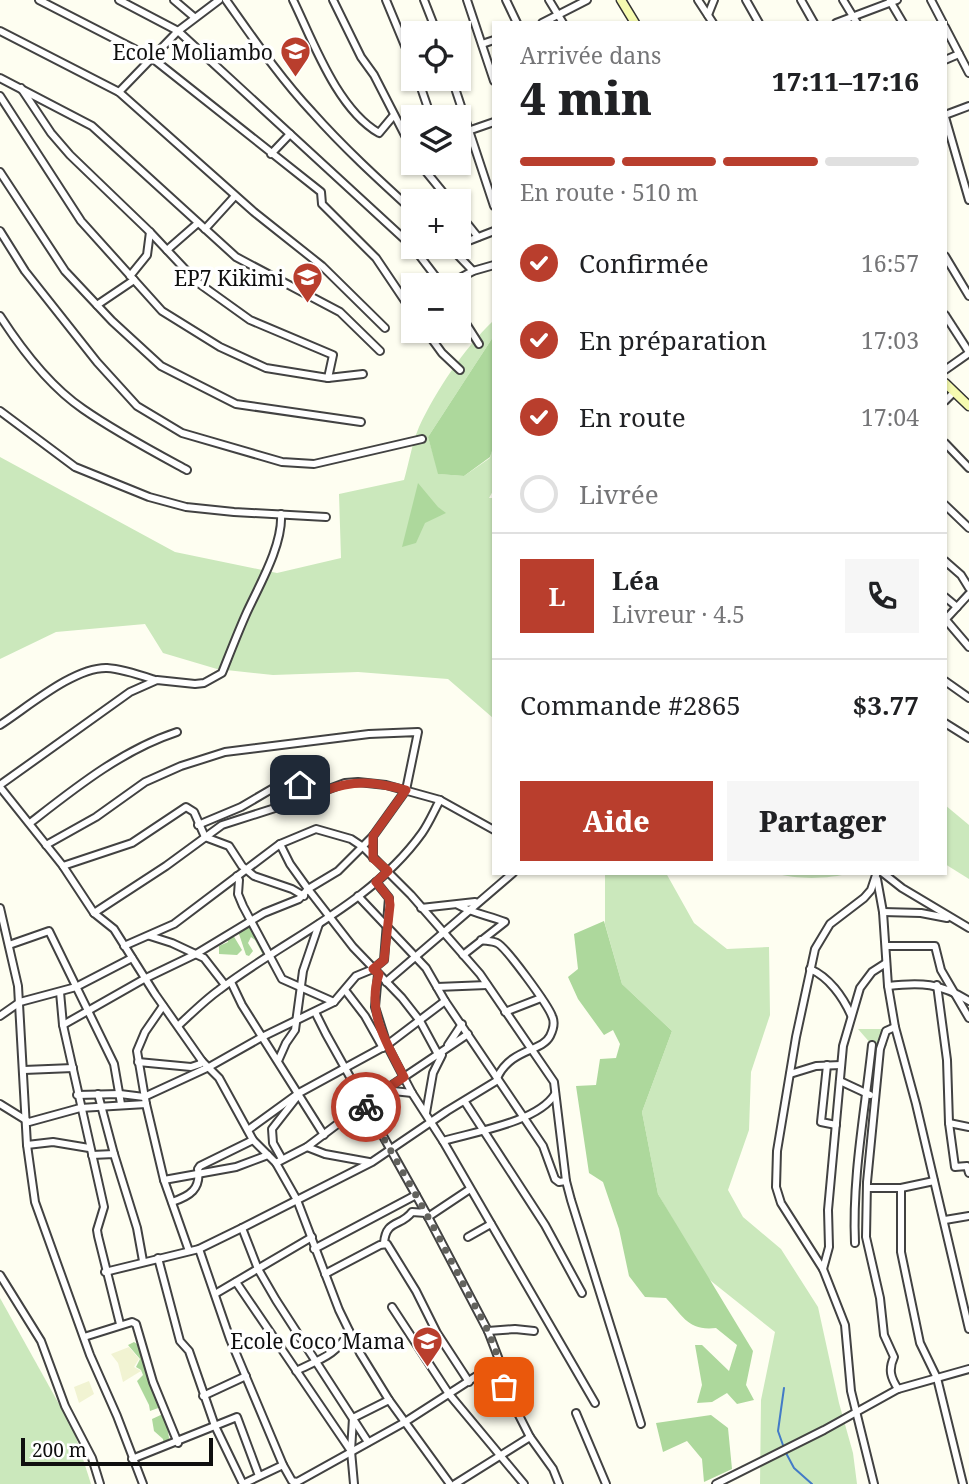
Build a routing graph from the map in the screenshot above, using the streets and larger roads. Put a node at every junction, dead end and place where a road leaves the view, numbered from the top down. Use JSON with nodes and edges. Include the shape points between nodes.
{"nodes":[{"id":1,"x":39,"y":0,"type":"edge"},
{"id":2,"x":119,"y":0,"type":"edge"},
{"id":3,"x":174,"y":0,"type":"edge"},
{"id":4,"x":202,"y":0,"type":"edge"},
{"id":5,"x":219,"y":0,"type":"edge"},
{"id":6,"x":226,"y":0,"type":"edge"},
{"id":7,"x":293,"y":0,"type":"edge"},
{"id":8,"x":333,"y":0,"type":"edge"},
{"id":9,"x":386,"y":0,"type":"edge"},
{"id":10,"x":424,"y":0,"type":"edge"},
{"id":11,"x":467,"y":0,"type":"edge"},
{"id":12,"x":506,"y":0,"type":"edge"},
{"id":13,"x":549,"y":0,"type":"edge"},
{"id":14,"x":587,"y":0,"type":"edge"},
{"id":15,"x":621,"y":0,"type":"edge"},
{"id":16,"x":698,"y":0,"type":"edge"},
{"id":17,"x":714,"y":0,"type":"edge"},
{"id":18,"x":746,"y":0,"type":"edge"},
{"id":19,"x":801,"y":0,"type":"edge"},
{"id":20,"x":843,"y":0,"type":"edge"},
{"id":21,"x":931,"y":0,"type":"edge"},
{"id":22,"x":892,"y":1,"type":"edge"},
{"id":23,"x":209,"y":7,"type":"junction"},
{"id":24,"x":708,"y":15,"type":"junction"},
{"id":25,"x":558,"y":16,"type":"junction"},
{"id":26,"x":194,"y":17,"type":"junction"},
{"id":27,"x":855,"y":19,"type":"edge"},
{"id":28,"x":432,"y":21,"type":"edge"},
{"id":29,"x":516,"y":21,"type":"edge"},
{"id":30,"x":547,"y":21,"type":"edge"},
{"id":31,"x":562,"y":21,"type":"edge"},
{"id":32,"x":634,"y":21,"type":"edge"},
{"id":33,"x":712,"y":21,"type":"edge"},
{"id":34,"x":759,"y":21,"type":"edge"},
{"id":35,"x":813,"y":21,"type":"edge"},
{"id":36,"x":902,"y":21,"type":"edge"},
{"id":37,"x":942,"y":21,"type":"edge"},
{"id":38,"x":0,"y":31,"type":"edge"},
{"id":39,"x":178,"y":31,"type":"junction"},
{"id":40,"x":947,"y":31,"type":"edge"},
{"id":41,"x":401,"y":36,"type":"edge"},
{"id":42,"x":492,"y":41,"type":"edge"},
{"id":43,"x":482,"y":44,"type":"junction"},
{"id":44,"x":959,"y":54,"type":"junction"},
{"id":45,"x":152,"y":58,"type":"junction"},
{"id":46,"x":947,"y":59,"type":"edge"},
{"id":47,"x":969,"y":73,"type":"edge"},
{"id":48,"x":492,"y":75,"type":"edge"},
{"id":49,"x":0,"y":78,"type":"edge"},
{"id":50,"x":20,"y":88,"type":"junction"},
{"id":51,"x":119,"y":92,"type":"junction"},
{"id":52,"x":0,"y":96,"type":"edge"},
{"id":53,"x":969,"y":106,"type":"edge"},
{"id":54,"x":394,"y":115,"type":"junction"},
{"id":55,"x":947,"y":115,"type":"edge"},
{"id":56,"x":492,"y":122,"type":"edge"},
{"id":57,"x":947,"y":123,"type":"edge"},
{"id":58,"x":401,"y":128,"type":"edge"},
{"id":59,"x":471,"y":130,"type":"edge"},
{"id":60,"x":290,"y":134,"type":"junction"},
{"id":61,"x":471,"y":140,"type":"edge"},
{"id":62,"x":271,"y":153,"type":"junction"},
{"id":63,"x":0,"y":172,"type":"edge"},
{"id":64,"x":429,"y":175,"type":"edge"},
{"id":65,"x":441,"y":189,"type":"edge"},
{"id":66,"x":235,"y":196,"type":"junction"},
{"id":67,"x":401,"y":200,"type":"edge"},
{"id":68,"x":492,"y":200,"type":"edge"},
{"id":69,"x":969,"y":200,"type":"edge"},
{"id":70,"x":198,"y":223,"type":"junction"},
{"id":71,"x":471,"y":228,"type":"edge"},
{"id":72,"x":205,"y":229,"type":"junction"},
{"id":73,"x":0,"y":231,"type":"edge"},
{"id":74,"x":150,"y":232,"type":"junction"},
{"id":75,"x":492,"y":232,"type":"edge"},
{"id":76,"x":401,"y":236,"type":"edge"},
{"id":77,"x":478,"y":237,"type":"junction"},
{"id":78,"x":471,"y":240,"type":"edge"},
{"id":79,"x":167,"y":250,"type":"junction"},
{"id":80,"x":422,"y":259,"type":"edge"},
{"id":81,"x":463,"y":259,"type":"edge"},
{"id":82,"x":947,"y":259,"type":"edge"},
{"id":83,"x":492,"y":266,"type":"edge"},
{"id":84,"x":473,"y":271,"type":"junction"},
{"id":85,"x":433,"y":273,"type":"edge"},
{"id":86,"x":469,"y":273,"type":"edge"},
{"id":87,"x":132,"y":278,"type":"junction"},
{"id":88,"x":401,"y":295,"type":"edge"},
{"id":89,"x":969,"y":296,"type":"edge"},
{"id":90,"x":97,"y":305,"type":"junction"},
{"id":91,"x":0,"y":316,"type":"edge"},
{"id":92,"x":947,"y":318,"type":"edge"},
{"id":93,"x":385,"y":328,"type":"dead end"},
{"id":94,"x":471,"y":332,"type":"edge"},
{"id":95,"x":435,"y":343,"type":"edge"},
{"id":96,"x":479,"y":344,"type":"dead end"},
{"id":97,"x":380,"y":351,"type":"dead end"},
{"id":98,"x":969,"y":353,"type":"edge"},
{"id":99,"x":947,"y":369,"type":"edge"},
{"id":100,"x":460,"y":370,"type":"dead end"},
{"id":101,"x":363,"y":374,"type":"dead end"},
{"id":102,"x":328,"y":378,"type":"junction"},
{"id":103,"x":947,"y":385,"type":"edge"},
{"id":104,"x":954,"y":392,"type":"junction"},
{"id":105,"x":947,"y":399,"type":"edge"},
{"id":106,"x":0,"y":403,"type":"edge"},
{"id":107,"x":969,"y":406,"type":"edge"},
{"id":108,"x":1,"y":411,"type":"edge"},
{"id":109,"x":361,"y":422,"type":"dead end"},
{"id":110,"x":422,"y":439,"type":"dead end"},
{"id":111,"x":947,"y":445,"type":"edge"},
{"id":112,"x":969,"y":468,"type":"edge"},
{"id":113,"x":187,"y":470,"type":"dead end"},
{"id":114,"x":947,"y":507,"type":"edge"},
{"id":115,"x":281,"y":514,"type":"junction"},
{"id":116,"x":326,"y":517,"type":"dead end"},
{"id":117,"x":969,"y":528,"type":"edge"},
{"id":118,"x":947,"y":563,"type":"edge"},
{"id":119,"x":969,"y":588,"type":"edge"},
{"id":120,"x":969,"y":594,"type":"edge"},
{"id":121,"x":947,"y":599,"type":"edge"},
{"id":122,"x":957,"y":607,"type":"junction"},
{"id":123,"x":947,"y":618,"type":"edge"},
{"id":124,"x":947,"y":622,"type":"edge"},
{"id":125,"x":969,"y":647,"type":"edge"},
{"id":126,"x":157,"y":680,"type":"junction"},
{"id":127,"x":947,"y":682,"type":"edge"},
{"id":128,"x":969,"y":698,"type":"edge"},
{"id":129,"x":947,"y":724,"type":"edge"},
{"id":130,"x":0,"y":725,"type":"edge"},
{"id":131,"x":177,"y":732,"type":"dead end"},
{"id":132,"x":969,"y":738,"type":"edge"},
{"id":133,"x":0,"y":786,"type":"edge"},
{"id":134,"x":406,"y":790,"type":"junction"},
{"id":135,"x":324,"y":791,"type":"junction"},
{"id":136,"x":440,"y":800,"type":"junction"},
{"id":137,"x":30,"y":823,"type":"junction"},
{"id":138,"x":198,"y":825,"type":"junction"},
{"id":139,"x":492,"y":829,"type":"edge"},
{"id":140,"x":373,"y":836,"type":"junction"},
{"id":141,"x":205,"y":837,"type":"junction"},
{"id":142,"x":280,"y":844,"type":"junction"},
{"id":143,"x":46,"y":845,"type":"junction"},
{"id":144,"x":363,"y":847,"type":"junction"},
{"id":145,"x":373,"y":858,"type":"junction"},
{"id":146,"x":63,"y":866,"type":"junction"},
{"id":147,"x":246,"y":869,"type":"junction"},
{"id":148,"x":388,"y":871,"type":"junction"},
{"id":149,"x":511,"y":875,"type":"edge"},
{"id":150,"x":878,"y":875,"type":"edge"},
{"id":151,"x":878,"y":875,"type":"edge"},
{"id":152,"x":880,"y":875,"type":"edge"},
{"id":153,"x":237,"y":876,"type":"junction"},
{"id":154,"x":376,"y":882,"type":"junction"},
{"id":155,"x":306,"y":892,"type":"junction"},
{"id":156,"x":358,"y":896,"type":"junction"},
{"id":157,"x":480,"y":900,"type":"junction"},
{"id":158,"x":458,"y":905,"type":"junction"},
{"id":159,"x":0,"y":908,"type":"edge"},
{"id":160,"x":421,"y":908,"type":"junction"},
{"id":161,"x":469,"y":911,"type":"junction"},
{"id":162,"x":883,"y":912,"type":"junction"},
{"id":163,"x":94,"y":913,"type":"junction"},
{"id":164,"x":331,"y":915,"type":"junction"},
{"id":165,"x":953,"y":920,"type":"junction"},
{"id":166,"x":253,"y":922,"type":"junction"},
{"id":167,"x":319,"y":924,"type":"junction"},
{"id":168,"x":386,"y":926,"type":"junction"},
{"id":169,"x":969,"y":928,"type":"edge"},
{"id":170,"x":444,"y":934,"type":"junction"},
{"id":171,"x":150,"y":936,"type":"junction"},
{"id":172,"x":481,"y":940,"type":"junction"},
{"id":173,"x":9,"y":945,"type":"junction"},
{"id":174,"x":124,"y":946,"type":"junction"},
{"id":175,"x":886,"y":946,"type":"junction"},
{"id":176,"x":196,"y":954,"type":"junction"},
{"id":177,"x":463,"y":955,"type":"junction"},
{"id":178,"x":270,"y":956,"type":"junction"},
{"id":179,"x":416,"y":957,"type":"junction"},
{"id":180,"x":132,"y":958,"type":"junction"},
{"id":181,"x":887,"y":963,"type":"junction"},
{"id":182,"x":810,"y":969,"type":"junction"},
{"id":183,"x":376,"y":971,"type":"junction"},
{"id":184,"x":144,"y":979,"type":"junction"},
{"id":185,"x":386,"y":982,"type":"junction"},
{"id":186,"x":228,"y":984,"type":"junction"},
{"id":187,"x":487,"y":985,"type":"junction"},
{"id":188,"x":937,"y":985,"type":"junction"},
{"id":189,"x":888,"y":986,"type":"junction"},
{"id":190,"x":76,"y":987,"type":"junction"},
{"id":191,"x":436,"y":987,"type":"junction"},
{"id":192,"x":301,"y":988,"type":"junction"},
{"id":193,"x":345,"y":990,"type":"junction"},
{"id":194,"x":60,"y":992,"type":"junction"},
{"id":195,"x":956,"y":993,"type":"junction"},
{"id":196,"x":541,"y":998,"type":"junction"},
{"id":197,"x":445,"y":1001,"type":"junction"},
{"id":198,"x":969,"y":1001,"type":"edge"},
{"id":199,"x":20,"y":1002,"type":"junction"},
{"id":200,"x":334,"y":1002,"type":"junction"},
{"id":201,"x":163,"y":1006,"type":"junction"},
{"id":202,"x":90,"y":1012,"type":"junction"},
{"id":203,"x":315,"y":1012,"type":"junction"},
{"id":204,"x":505,"y":1012,"type":"junction"},
{"id":205,"x":851,"y":1015,"type":"junction"},
{"id":206,"x":0,"y":1016,"type":"edge"},
{"id":207,"x":969,"y":1018,"type":"edge"},
{"id":208,"x":296,"y":1021,"type":"junction"},
{"id":209,"x":420,"y":1021,"type":"junction"},
{"id":210,"x":461,"y":1024,"type":"junction"},
{"id":211,"x":179,"y":1025,"type":"junction"},
{"id":212,"x":63,"y":1026,"type":"junction"},
{"id":213,"x":895,"y":1027,"type":"junction"},
{"id":214,"x":468,"y":1034,"type":"junction"},
{"id":215,"x":262,"y":1037,"type":"junction"},
{"id":216,"x":872,"y":1045,"type":"dead end"},
{"id":217,"x":385,"y":1047,"type":"junction"},
{"id":218,"x":530,"y":1048,"type":"junction"},
{"id":219,"x":441,"y":1054,"type":"junction"},
{"id":220,"x":202,"y":1061,"type":"junction"},
{"id":221,"x":278,"y":1061,"type":"junction"},
{"id":222,"x":138,"y":1062,"type":"junction"},
{"id":223,"x":827,"y":1065,"type":"junction"},
{"id":224,"x":841,"y":1065,"type":"junction"},
{"id":225,"x":344,"y":1067,"type":"junction"},
{"id":226,"x":73,"y":1068,"type":"junction"},
{"id":227,"x":209,"y":1068,"type":"junction"},
{"id":228,"x":24,"y":1070,"type":"junction"},
{"id":229,"x":790,"y":1074,"type":"junction"},
{"id":230,"x":404,"y":1077,"type":"junction"},
{"id":231,"x":497,"y":1079,"type":"junction"},
{"id":232,"x":840,"y":1081,"type":"junction"},
{"id":233,"x":384,"y":1090,"type":"junction"},
{"id":234,"x":556,"y":1092,"type":"junction"},
{"id":235,"x":867,"y":1093,"type":"junction"},
{"id":236,"x":99,"y":1094,"type":"junction"},
{"id":237,"x":120,"y":1094,"type":"junction"},
{"id":238,"x":298,"y":1094,"type":"junction"},
{"id":239,"x":412,"y":1094,"type":"junction"},
{"id":240,"x":77,"y":1095,"type":"junction"},
{"id":241,"x":875,"y":1097,"type":"junction"},
{"id":242,"x":145,"y":1100,"type":"junction"},
{"id":243,"x":465,"y":1102,"type":"junction"},
{"id":244,"x":0,"y":1104,"type":"edge"},
{"id":245,"x":121,"y":1104,"type":"junction"},
{"id":246,"x":364,"y":1104,"type":"junction"},
{"id":247,"x":101,"y":1105,"type":"junction"},
{"id":248,"x":80,"y":1108,"type":"junction"},
{"id":249,"x":426,"y":1113,"type":"junction"},
{"id":250,"x":523,"y":1116,"type":"junction"},
{"id":251,"x":25,"y":1120,"type":"junction"},
{"id":252,"x":431,"y":1122,"type":"junction"},
{"id":253,"x":949,"y":1123,"type":"junction"},
{"id":254,"x":836,"y":1125,"type":"junction"},
{"id":255,"x":969,"y":1127,"type":"edge"},
{"id":256,"x":248,"y":1130,"type":"junction"},
{"id":257,"x":482,"y":1130,"type":"junction"},
{"id":258,"x":324,"y":1135,"type":"junction"},
{"id":259,"x":253,"y":1140,"type":"junction"},
{"id":260,"x":443,"y":1141,"type":"junction"},
{"id":261,"x":27,"y":1145,"type":"junction"},
{"id":262,"x":307,"y":1147,"type":"junction"},
{"id":263,"x":391,"y":1150,"type":"junction"},
{"id":264,"x":90,"y":1152,"type":"junction"},
{"id":265,"x":114,"y":1154,"type":"junction"},
{"id":266,"x":268,"y":1155,"type":"junction"},
{"id":267,"x":279,"y":1161,"type":"junction"},
{"id":268,"x":372,"y":1162,"type":"junction"},
{"id":269,"x":969,"y":1173,"type":"edge"},
{"id":270,"x":198,"y":1174,"type":"junction"},
{"id":271,"x":164,"y":1180,"type":"junction"},
{"id":272,"x":566,"y":1181,"type":"junction"},
{"id":273,"x":934,"y":1181,"type":"junction"},
{"id":274,"x":867,"y":1188,"type":"junction"},
{"id":275,"x":901,"y":1188,"type":"junction"},
{"id":276,"x":470,"y":1189,"type":"junction"},
{"id":277,"x":415,"y":1195,"type":"junction"},
{"id":278,"x":297,"y":1200,"type":"junction"},
{"id":279,"x":172,"y":1202,"type":"junction"},
{"id":280,"x":427,"y":1215,"type":"junction"},
{"id":281,"x":969,"y":1216,"type":"edge"},
{"id":282,"x":945,"y":1220,"type":"junction"},
{"id":283,"x":491,"y":1224,"type":"junction"},
{"id":284,"x":242,"y":1228,"type":"junction"},
{"id":285,"x":312,"y":1237,"type":"junction"},
{"id":286,"x":468,"y":1237,"type":"dead end"},
{"id":287,"x":384,"y":1243,"type":"junction"},
{"id":288,"x":855,"y":1243,"type":"dead end"},
{"id":289,"x":199,"y":1249,"type":"junction"},
{"id":290,"x":314,"y":1249,"type":"junction"},
{"id":291,"x":189,"y":1251,"type":"junction"},
{"id":292,"x":158,"y":1258,"type":"junction"},
{"id":293,"x":143,"y":1261,"type":"junction"},
{"id":294,"x":258,"y":1269,"type":"junction"},
{"id":295,"x":823,"y":1269,"type":"junction"},
{"id":296,"x":105,"y":1272,"type":"junction"},
{"id":297,"x":325,"y":1273,"type":"junction"},
{"id":298,"x":0,"y":1275,"type":"edge"},
{"id":299,"x":236,"y":1282,"type":"junction"},
{"id":300,"x":582,"y":1293,"type":"dead end"},
{"id":301,"x":215,"y":1294,"type":"junction"},
{"id":302,"x":392,"y":1307,"type":"dead end"},
{"id":303,"x":120,"y":1324,"type":"junction"},
{"id":304,"x":969,"y":1329,"type":"edge"},
{"id":305,"x":349,"y":1331,"type":"junction"},
{"id":306,"x":488,"y":1331,"type":"junction"},
{"id":307,"x":534,"y":1331,"type":"dead end"},
{"id":308,"x":84,"y":1337,"type":"junction"},
{"id":309,"x":316,"y":1360,"type":"junction"},
{"id":310,"x":969,"y":1369,"type":"edge"},
{"id":311,"x":296,"y":1371,"type":"junction"},
{"id":312,"x":246,"y":1376,"type":"junction"},
{"id":313,"x":937,"y":1378,"type":"junction"},
{"id":314,"x":469,"y":1382,"type":"junction"},
{"id":315,"x":504,"y":1387,"type":"junction"},
{"id":316,"x":898,"y":1389,"type":"junction"},
{"id":317,"x":449,"y":1394,"type":"junction"},
{"id":318,"x":203,"y":1396,"type":"junction"},
{"id":319,"x":389,"y":1400,"type":"junction"},
{"id":320,"x":596,"y":1403,"type":"dead end"},
{"id":321,"x":576,"y":1413,"type":"dead end"},
{"id":322,"x":855,"y":1413,"type":"junction"},
{"id":323,"x":353,"y":1418,"type":"junction"},
{"id":324,"x":405,"y":1422,"type":"junction"},
{"id":325,"x":640,"y":1423,"type":"dead end"},
{"id":326,"x":215,"y":1426,"type":"junction"},
{"id":327,"x":530,"y":1437,"type":"junction"},
{"id":328,"x":368,"y":1442,"type":"junction"},
{"id":329,"x":178,"y":1443,"type":"junction"},
{"id":330,"x":351,"y":1451,"type":"junction"},
{"id":331,"x":500,"y":1456,"type":"junction"},
{"id":332,"x":132,"y":1460,"type":"junction"},
{"id":333,"x":283,"y":1465,"type":"junction"},
{"id":334,"x":260,"y":1476,"type":"junction"},
{"id":335,"x":100,"y":1484,"type":"edge"},
{"id":336,"x":143,"y":1484,"type":"edge"},
{"id":337,"x":243,"y":1484,"type":"edge"},
{"id":338,"x":354,"y":1484,"type":"edge"},
{"id":339,"x":453,"y":1484,"type":"edge"},
{"id":340,"x":524,"y":1484,"type":"edge"},
{"id":341,"x":559,"y":1484,"type":"edge"},
{"id":342,"x":606,"y":1484,"type":"edge"},
{"id":343,"x":716,"y":1484,"type":"edge"},
{"id":344,"x":874,"y":1484,"type":"edge"},
{"id":345,"x":963,"y":1484,"type":"edge"}],
"edges":[{"from":1,"to":45,"type":"street"},
{"from":2,"to":39,"type":"street"},
{"from":3,"to":26,"type":"street"},
{"from":4,"to":23,"type":"street"},
{"from":5,"to":23,"type":"street"},
{"from":6,"to":67,"type":"street","via":[[310,111]]},
{"from":7,"to":54,"type":"street","via":[[330,76],[358,116],[379,133]]},
{"from":8,"to":54,"type":"street"},
{"from":9,"to":41,"type":"street"},
{"from":10,"to":28,"type":"street"},
{"from":11,"to":43,"type":"street"},
{"from":12,"to":29,"type":"street"},
{"from":13,"to":25,"type":"street"},
{"from":14,"to":25,"type":"street"},
{"from":15,"to":32,"type":"street"},
{"from":16,"to":24,"type":"street"},
{"from":17,"to":24,"type":"street"},
{"from":18,"to":34,"type":"street"},
{"from":19,"to":35,"type":"street"},
{"from":20,"to":27,"type":"street"},
{"from":21,"to":37,"type":"street"},
{"from":22,"to":27,"type":"street"},
{"from":22,"to":36,"type":"street"},
{"from":23,"to":26,"type":"street"},
{"from":24,"to":33,"type":"street"},
{"from":25,"to":30,"type":"street"},
{"from":25,"to":31,"type":"street"},
{"from":26,"to":39,"type":"street"},
{"from":38,"to":51,"type":"street"},
{"from":39,"to":45,"type":"street"},
{"from":39,"to":60,"type":"street"},
{"from":40,"to":44,"type":"street"},
{"from":42,"to":43,"type":"street"},
{"from":43,"to":48,"type":"street"},
{"from":44,"to":46,"type":"street"},
{"from":44,"to":47,"type":"street"},
{"from":45,"to":51,"type":"street"},
{"from":45,"to":62,"type":"street"},
{"from":49,"to":50,"type":"street"},
{"from":50,"to":70,"type":"street","via":[[92,126]]},
{"from":50,"to":74,"type":"street","via":[[51,133]]},
{"from":51,"to":66,"type":"street"},
{"from":52,"to":87,"type":"street","via":[[81,220]]},
{"from":53,"to":55,"type":"street"},
{"from":54,"to":58,"type":"street"},
{"from":56,"to":59,"type":"street"},
{"from":57,"to":69,"type":"street"},
{"from":60,"to":62,"type":"street"},
{"from":60,"to":76,"type":"street"},
{"from":61,"to":68,"type":"street"},
{"from":62,"to":88,"type":"street","via":[[321,192],[322,204],[376,258]]},
{"from":63,"to":90,"type":"street","via":[[65,271]]},
{"from":64,"to":65,"type":"street"},
{"from":66,"to":72,"type":"street"},
{"from":66,"to":93,"type":"street","via":[[322,266]]},
{"from":70,"to":72,"type":"street"},
{"from":70,"to":79,"type":"street"},
{"from":71,"to":77,"type":"street"},
{"from":72,"to":97,"type":"street","via":[[236,257],[340,312]]},
{"from":73,"to":110,"type":"street","via":[[25,271],[105,371],[137,406],[182,433],[282,462],[314,464]]},
{"from":74,"to":79,"type":"street"},
{"from":74,"to":87,"type":"street","via":[[147,255]]},
{"from":75,"to":77,"type":"street"},
{"from":77,"to":78,"type":"street"},
{"from":79,"to":102,"type":"street","via":[[197,282],[250,320],[333,355]]},
{"from":80,"to":85,"type":"street"},
{"from":81,"to":84,"type":"street"},
{"from":82,"to":89,"type":"street"},
{"from":83,"to":84,"type":"street"},
{"from":84,"to":86,"type":"street"},
{"from":87,"to":90,"type":"street"},
{"from":87,"to":102,"type":"street","via":[[162,312],[220,347],[266,368]]},
{"from":90,"to":109,"type":"street","via":[[161,366],[236,404]]},
{"from":91,"to":113,"type":"street","via":[[50,380],[81,408]]},
{"from":92,"to":98,"type":"street"},
{"from":94,"to":96,"type":"street"},
{"from":95,"to":100,"type":"street"},
{"from":98,"to":99,"type":"street"},
{"from":101,"to":102,"type":"street"},
{"from":103,"to":104,"type":"street"},
{"from":104,"to":105,"type":"street"},
{"from":104,"to":107,"type":"street"},
{"from":106,"to":108,"type":"street"},
{"from":108,"to":115,"type":"street","via":[[75,467],[149,497],[186,507]]},
{"from":111,"to":112,"type":"street"},
{"from":114,"to":117,"type":"street"},
{"from":115,"to":116,"type":"street"},
{"from":115,"to":126,"type":"street","via":[[276,548],[222,673],[195,684]]},
{"from":118,"to":119,"type":"street"},
{"from":120,"to":122,"type":"street"},
{"from":121,"to":122,"type":"street"},
{"from":122,"to":123,"type":"street"},
{"from":124,"to":125,"type":"street"},
{"from":126,"to":130,"type":"street","via":[[117,669],[91,669]]},
{"from":126,"to":133,"type":"street","via":[[130,692]]},
{"from":127,"to":128,"type":"street"},
{"from":129,"to":132,"type":"street"},
{"from":131,"to":137,"type":"street","via":[[132,752]]},
{"from":133,"to":137,"type":"street"},
{"from":134,"to":135,"type":"street","via":[[358,782]]},
{"from":134,"to":136,"type":"street"},
{"from":134,"to":140,"type":"street"},
{"from":134,"to":143,"type":"street","via":[[418,732],[225,752],[145,782]]},
{"from":135,"to":138,"type":"street","via":[[313,785],[282,783]]},
{"from":135,"to":141,"type":"street","via":[[222,825]]},
{"from":136,"to":139,"type":"street"},
{"from":136,"to":148,"type":"street","via":[[424,831]]},
{"from":137,"to":143,"type":"street"},
{"from":138,"to":141,"type":"street"},
{"from":138,"to":146,"type":"street","via":[[194,812],[186,807],[132,843]]},
{"from":140,"to":144,"type":"street"},
{"from":140,"to":145,"type":"street"},
{"from":141,"to":147,"type":"street","via":[[229,846]]},
{"from":141,"to":163,"type":"street"},
{"from":142,"to":144,"type":"street","via":[[318,829]]},
{"from":142,"to":147,"type":"street"},
{"from":142,"to":155,"type":"street"},
{"from":143,"to":146,"type":"street"},
{"from":144,"to":145,"type":"street"},
{"from":144,"to":155,"type":"street"},
{"from":145,"to":148,"type":"street"},
{"from":146,"to":163,"type":"street"},
{"from":147,"to":153,"type":"street"},
{"from":147,"to":155,"type":"street","via":[[254,876]]},
{"from":148,"to":154,"type":"street"},
{"from":148,"to":160,"type":"street"},
{"from":149,"to":157,"type":"street"},
{"from":150,"to":162,"type":"street"},
{"from":151,"to":182,"type":"street","via":[[872,890],[826,930]]},
{"from":152,"to":165,"type":"street"},
{"from":153,"to":166,"type":"street","via":[[238,894]]},
{"from":153,"to":171,"type":"street","via":[[174,924]]},
{"from":154,"to":156,"type":"street"},
{"from":154,"to":168,"type":"street","via":[[389,898]]},
{"from":155,"to":164,"type":"street"},
{"from":155,"to":166,"type":"street"},
{"from":156,"to":164,"type":"street"},
{"from":156,"to":168,"type":"street"},
{"from":157,"to":158,"type":"street"},
{"from":157,"to":161,"type":"street"},
{"from":158,"to":160,"type":"street"},
{"from":158,"to":161,"type":"street"},
{"from":159,"to":173,"type":"street"},
{"from":160,"to":170,"type":"street"},
{"from":161,"to":170,"type":"street"},
{"from":161,"to":172,"type":"street","via":[[505,922]]},
{"from":162,"to":165,"type":"street"},
{"from":162,"to":175,"type":"street"},
{"from":163,"to":174,"type":"street","via":[[114,929]]},
{"from":164,"to":167,"type":"street"},
{"from":164,"to":183,"type":"street"},
{"from":165,"to":169,"type":"street"},
{"from":166,"to":176,"type":"street"},
{"from":166,"to":178,"type":"street"},
{"from":167,"to":178,"type":"street"},
{"from":167,"to":192,"type":"street"},
{"from":168,"to":179,"type":"street"},
{"from":168,"to":183,"type":"street","via":[[384,960]]},
{"from":170,"to":177,"type":"street"},
{"from":170,"to":179,"type":"street"},
{"from":171,"to":174,"type":"street"},
{"from":171,"to":176,"type":"street"},
{"from":172,"to":177,"type":"street"},
{"from":172,"to":196,"type":"street","via":[[500,945]]},
{"from":173,"to":190,"type":"street","via":[[49,931]]},
{"from":173,"to":199,"type":"street"},
{"from":174,"to":180,"type":"street"},
{"from":175,"to":181,"type":"street"},
{"from":175,"to":195,"type":"street","via":[[934,946]]},
{"from":176,"to":184,"type":"street"},
{"from":176,"to":186,"type":"street"},
{"from":177,"to":187,"type":"street"},
{"from":178,"to":186,"type":"street"},
{"from":178,"to":192,"type":"street","via":[[282,979]]},
{"from":179,"to":185,"type":"street"},
{"from":179,"to":191,"type":"street"},
{"from":180,"to":184,"type":"street"},
{"from":180,"to":190,"type":"street"},
{"from":181,"to":189,"type":"street"},
{"from":181,"to":205,"type":"street","via":[[872,972],[860,988]]},
{"from":182,"to":205,"type":"street","via":[[834,988]]},
{"from":182,"to":229,"type":"street"},
{"from":183,"to":185,"type":"street"},
{"from":183,"to":193,"type":"street","via":[[356,976]]},
{"from":183,"to":217,"type":"street","via":[[374,1007]]},
{"from":184,"to":201,"type":"street"},
{"from":184,"to":202,"type":"street"},
{"from":185,"to":209,"type":"street"},
{"from":186,"to":211,"type":"street"},
{"from":186,"to":215,"type":"street"},
{"from":187,"to":191,"type":"street"},
{"from":187,"to":204,"type":"street"},
{"from":188,"to":189,"type":"street"},
{"from":188,"to":195,"type":"street"},
{"from":188,"to":253,"type":"street"},
{"from":189,"to":213,"type":"street"},
{"from":190,"to":194,"type":"street"},
{"from":190,"to":202,"type":"street"},
{"from":191,"to":197,"type":"street"},
{"from":192,"to":200,"type":"street"},
{"from":192,"to":208,"type":"street"},
{"from":193,"to":200,"type":"street"},
{"from":193,"to":217,"type":"street"},
{"from":194,"to":199,"type":"street"},
{"from":194,"to":212,"type":"street"},
{"from":195,"to":198,"type":"street"},
{"from":195,"to":207,"type":"street"},
{"from":196,"to":204,"type":"street"},
{"from":196,"to":218,"type":"street","via":[[553,1017],[552,1031],[548,1041]]},
{"from":197,"to":209,"type":"street"},
{"from":197,"to":210,"type":"street"},
{"from":199,"to":206,"type":"street"},
{"from":199,"to":228,"type":"street"},
{"from":200,"to":203,"type":"street"},
{"from":201,"to":211,"type":"street"},
{"from":201,"to":222,"type":"street","via":[[138,1045]]},
{"from":202,"to":212,"type":"street"},
{"from":202,"to":237,"type":"street","via":[[114,1065]]},
{"from":203,"to":208,"type":"street"},
{"from":203,"to":225,"type":"street"},
{"from":204,"to":218,"type":"street"},
{"from":205,"to":224,"type":"street"},
{"from":208,"to":215,"type":"street"},
{"from":208,"to":221,"type":"street"},
{"from":209,"to":217,"type":"street"},
{"from":209,"to":219,"type":"street"},
{"from":210,"to":214,"type":"street"},
{"from":210,"to":219,"type":"street"},
{"from":211,"to":220,"type":"street"},
{"from":212,"to":226,"type":"street"},
{"from":213,"to":241,"type":"street","via":[[886,1031],[880,1049]]},
{"from":213,"to":273,"type":"street"},
{"from":214,"to":219,"type":"street"},
{"from":214,"to":231,"type":"street"},
{"from":215,"to":221,"type":"street"},
{"from":215,"to":227,"type":"street"},
{"from":216,"to":235,"type":"street"},
{"from":217,"to":225,"type":"street"},
{"from":217,"to":230,"type":"street"},
{"from":218,"to":231,"type":"street","via":[[508,1061]]},
{"from":218,"to":234,"type":"street"},
{"from":219,"to":230,"type":"street"},
{"from":219,"to":249,"type":"street"},
{"from":220,"to":222,"type":"street","via":[[191,1067]]},
{"from":220,"to":227,"type":"street"},
{"from":221,"to":238,"type":"street"},
{"from":222,"to":242,"type":"street"},
{"from":223,"to":224,"type":"street"},
{"from":223,"to":229,"type":"street"},
{"from":223,"to":254,"type":"street","via":[[821,1122]]},
{"from":224,"to":232,"type":"street"},
{"from":225,"to":238,"type":"street"},
{"from":225,"to":246,"type":"street"},
{"from":226,"to":228,"type":"street"},
{"from":226,"to":240,"type":"street"},
{"from":227,"to":242,"type":"street"},
{"from":227,"to":256,"type":"street"},
{"from":228,"to":251,"type":"street"},
{"from":229,"to":295,"type":"street","via":[[776,1186],[781,1203]]},
{"from":230,"to":233,"type":"street"},
{"from":230,"to":239,"type":"street"},
{"from":231,"to":243,"type":"street"},
{"from":231,"to":250,"type":"street"},
{"from":232,"to":235,"type":"street"},
{"from":232,"to":254,"type":"street"},
{"from":233,"to":239,"type":"street"},
{"from":233,"to":246,"type":"street"},
{"from":234,"to":250,"type":"street","via":[[547,1104]]},
{"from":234,"to":272,"type":"street"},
{"from":235,"to":241,"type":"street"},
{"from":235,"to":288,"type":"street","via":[[856,1173]]},
{"from":236,"to":237,"type":"street"},
{"from":236,"to":240,"type":"street"},
{"from":236,"to":247,"type":"street"},
{"from":237,"to":242,"type":"street"},
{"from":237,"to":245,"type":"street"},
{"from":238,"to":256,"type":"street"},
{"from":238,"to":258,"type":"street"},
{"from":238,"to":267,"type":"street","via":[[271,1129]]},
{"from":239,"to":249,"type":"street"},
{"from":240,"to":248,"type":"street"},
{"from":241,"to":274,"type":"street"},
{"from":242,"to":245,"type":"street"},
{"from":242,"to":271,"type":"street"},
{"from":243,"to":252,"type":"street"},
{"from":243,"to":257,"type":"street"},
{"from":244,"to":251,"type":"street"},
{"from":245,"to":247,"type":"street"},
{"from":246,"to":258,"type":"street"},
{"from":246,"to":263,"type":"street"},
{"from":247,"to":248,"type":"street"},
{"from":247,"to":265,"type":"street"},
{"from":248,"to":251,"type":"street","via":[[34,1122]]},
{"from":248,"to":264,"type":"street"},
{"from":249,"to":252,"type":"street"},
{"from":250,"to":257,"type":"street"},
{"from":250,"to":272,"type":"street","via":[[543,1146],[555,1179]]},
{"from":251,"to":261,"type":"street"},
{"from":252,"to":260,"type":"street"},
{"from":252,"to":263,"type":"street"},
{"from":253,"to":255,"type":"street"},
{"from":253,"to":269,"type":"street","via":[[955,1167],[967,1166]]},
{"from":254,"to":295,"type":"street"},
{"from":256,"to":259,"type":"street"},
{"from":257,"to":260,"type":"street"},
{"from":257,"to":300,"type":"street","via":[[545,1225]]},
{"from":258,"to":262,"type":"street"},
{"from":259,"to":266,"type":"street"},
{"from":259,"to":270,"type":"street","via":[[200,1166]]},
{"from":260,"to":276,"type":"street"},
{"from":261,"to":264,"type":"street","via":[[52,1142]]},
{"from":261,"to":308,"type":"street","via":[[35,1202]]},
{"from":262,"to":267,"type":"street"},
{"from":262,"to":268,"type":"street"},
{"from":263,"to":268,"type":"street"},
{"from":263,"to":277,"type":"street"},
{"from":264,"to":265,"type":"street"},
{"from":264,"to":296,"type":"street","via":[[104,1207],[97,1230]]},
{"from":265,"to":293,"type":"street"},
{"from":266,"to":267,"type":"street"},
{"from":266,"to":270,"type":"street"},
{"from":267,"to":278,"type":"street"},
{"from":268,"to":278,"type":"street"},
{"from":270,"to":271,"type":"street"},
{"from":270,"to":279,"type":"street","via":[[199,1181],[189,1196]]},
{"from":271,"to":279,"type":"street"},
{"from":272,"to":325,"type":"street"},
{"from":273,"to":275,"type":"street"},
{"from":273,"to":282,"type":"street"},
{"from":274,"to":275,"type":"street"},
{"from":274,"to":316,"type":"street","via":[[866,1237],[884,1335],[894,1357],[892,1380]]},
{"from":275,"to":313,"type":"street","via":[[901,1252],[920,1343]]},
{"from":276,"to":280,"type":"street"},
{"from":276,"to":283,"type":"street"},
{"from":277,"to":280,"type":"street"},
{"from":277,"to":290,"type":"street"},
{"from":278,"to":284,"type":"street"},
{"from":278,"to":285,"type":"street"},
{"from":279,"to":291,"type":"street"},
{"from":280,"to":287,"type":"street","via":[[412,1212],[391,1225]]},
{"from":280,"to":306,"type":"street"},
{"from":281,"to":282,"type":"street"},
{"from":282,"to":304,"type":"street"},
{"from":283,"to":286,"type":"street"},
{"from":283,"to":320,"type":"street"},
{"from":284,"to":289,"type":"street"},
{"from":284,"to":294,"type":"street"},
{"from":285,"to":290,"type":"street"},
{"from":285,"to":294,"type":"street"},
{"from":287,"to":297,"type":"street"},
{"from":287,"to":314,"type":"street"},
{"from":289,"to":291,"type":"street"},
{"from":289,"to":301,"type":"street"},
{"from":290,"to":297,"type":"street"},
{"from":291,"to":292,"type":"street"},
{"from":292,"to":293,"type":"street"},
{"from":292,"to":318,"type":"street","via":[[180,1341],[189,1351]]},
{"from":293,"to":296,"type":"street"},
{"from":294,"to":299,"type":"street"},
{"from":294,"to":309,"type":"street"},
{"from":295,"to":322,"type":"street","via":[[845,1325]]},
{"from":296,"to":303,"type":"street"},
{"from":297,"to":305,"type":"street"},
{"from":298,"to":335,"type":"street","via":[[40,1341]]},
{"from":299,"to":301,"type":"street"},
{"from":299,"to":311,"type":"street"},
{"from":301,"to":312,"type":"street"},
{"from":302,"to":317,"type":"street"},
{"from":303,"to":308,"type":"street"},
{"from":303,"to":329,"type":"street","via":[[136,1324]]},
{"from":305,"to":309,"type":"street","via":[[340,1348]]},
{"from":305,"to":319,"type":"street"},
{"from":306,"to":307,"type":"street"},
{"from":306,"to":315,"type":"street","via":[[506,1378]]},
{"from":308,"to":332,"type":"street"},
{"from":309,"to":311,"type":"street"},
{"from":309,"to":323,"type":"street"},
{"from":310,"to":313,"type":"street"},
{"from":311,"to":330,"type":"street"},
{"from":312,"to":318,"type":"street"},
{"from":312,"to":333,"type":"street"},
{"from":313,"to":316,"type":"street"},
{"from":313,"to":345,"type":"street"},
{"from":314,"to":315,"type":"street","via":[[490,1373]]},
{"from":314,"to":317,"type":"street"},
{"from":315,"to":327,"type":"street"},
{"from":316,"to":322,"type":"street"},
{"from":317,"to":324,"type":"street"},
{"from":317,"to":331,"type":"street"},
{"from":318,"to":326,"type":"street"},
{"from":319,"to":323,"type":"street"},
{"from":319,"to":324,"type":"street"},
{"from":321,"to":342,"type":"street"},
{"from":322,"to":343,"type":"street"},
{"from":322,"to":344,"type":"street"},
{"from":323,"to":328,"type":"street"},
{"from":323,"to":330,"type":"street"},
{"from":324,"to":328,"type":"street"},
{"from":324,"to":339,"type":"street"},
{"from":326,"to":329,"type":"street"},
{"from":326,"to":334,"type":"street","via":[[238,1418]]},
{"from":326,"to":337,"type":"street"},
{"from":327,"to":331,"type":"street"},
{"from":327,"to":341,"type":"street"},
{"from":328,"to":330,"type":"street"},
{"from":329,"to":332,"type":"street"},
{"from":330,"to":333,"type":"street","via":[[297,1482]]},
{"from":330,"to":338,"type":"street"},
{"from":331,"to":339,"type":"street"},
{"from":331,"to":340,"type":"street"},
{"from":332,"to":336,"type":"street"},
{"from":333,"to":334,"type":"street"},
{"from":334,"to":337,"type":"street"}]}
